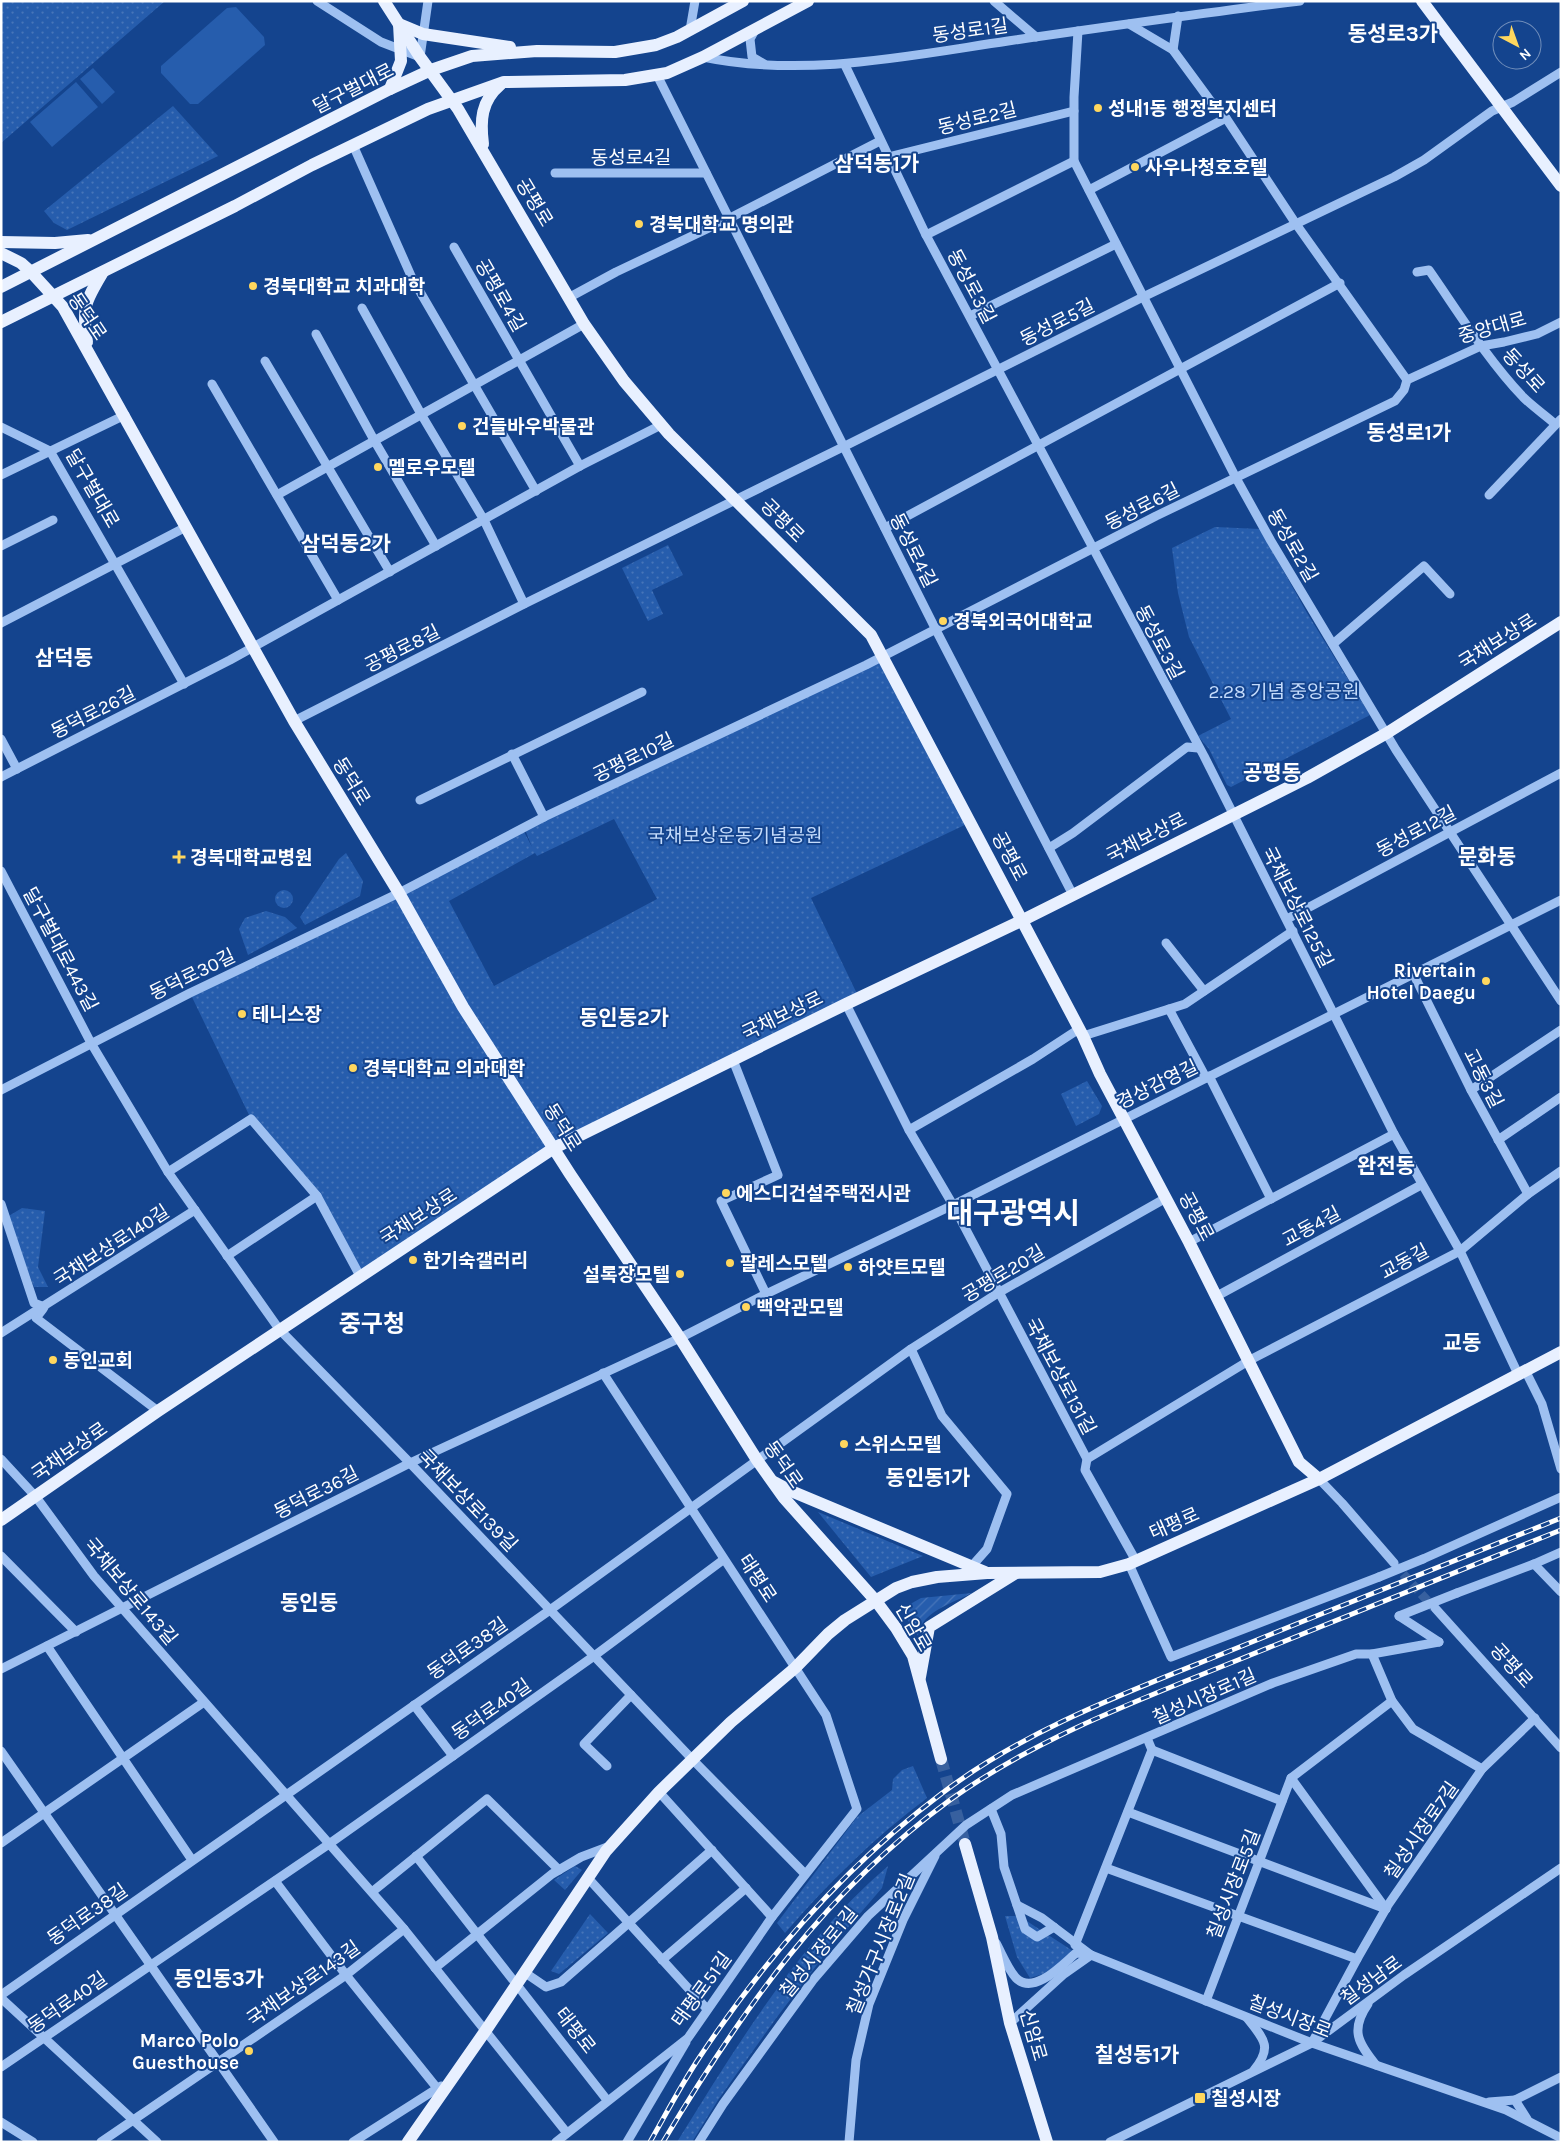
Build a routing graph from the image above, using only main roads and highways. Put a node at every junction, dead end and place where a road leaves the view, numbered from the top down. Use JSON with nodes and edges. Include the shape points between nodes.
{"nodes":[{"id":1,"x":384,"y":1,"type":"edge"},
{"id":2,"x":743,"y":1,"type":"edge"},
{"id":3,"x":808,"y":1,"type":"edge"},
{"id":4,"x":1422,"y":1,"type":"edge"},
{"id":5,"x":398,"y":24,"type":"junction"},
{"id":6,"x":537,"y":51,"type":"junction"},
{"id":7,"x":431,"y":70,"type":"junction"},
{"id":8,"x":504,"y":82,"type":"junction"},
{"id":9,"x":390,"y":89,"type":"junction"},
{"id":10,"x":452,"y":100,"type":"junction"},
{"id":11,"x":484,"y":151,"type":"junction"},
{"id":12,"x":1561,"y":186,"type":"edge"},
{"id":13,"x":98,"y":239,"type":"junction"},
{"id":14,"x":1,"y":242,"type":"edge"},
{"id":15,"x":1,"y":253,"type":"edge"},
{"id":16,"x":104,"y":270,"type":"junction"},
{"id":17,"x":32,"y":272,"type":"junction"},
{"id":18,"x":1,"y":287,"type":"edge"},
{"id":19,"x":52,"y":296,"type":"junction"},
{"id":20,"x":1,"y":322,"type":"edge"},
{"id":21,"x":88,"y":349,"type":"junction"},
{"id":22,"x":1561,"y":622,"type":"edge"},
{"id":23,"x":1023,"y":920,"type":"junction"},
{"id":24,"x":554,"y":1148,"type":"junction"},
{"id":25,"x":1561,"y":1352,"type":"edge"},
{"id":26,"x":1319,"y":1479,"type":"junction"},
{"id":27,"x":772,"y":1481,"type":"junction"},
{"id":28,"x":1,"y":1520,"type":"edge"},
{"id":29,"x":987,"y":1573,"type":"junction"},
{"id":30,"x":1016,"y":1573,"type":"junction"},
{"id":31,"x":876,"y":1601,"type":"junction"},
{"id":32,"x":919,"y":1679,"type":"junction"},
{"id":33,"x":941,"y":1759,"type":"tunnel mouth"},
{"id":34,"x":965,"y":1844,"type":"tunnel mouth"},
{"id":35,"x":408,"y":2142,"type":"edge"},
{"id":36,"x":1047,"y":2142,"type":"edge"}],
"edges":[{"from":1,"to":5,"type":"main road","name":"공평로"},
{"from":2,"to":6,"type":"main road","name":"달구벌대로","via":[[656,45],[615,52]]},
{"from":3,"to":8,"type":"main road","via":[[684,67],[658,75],[625,80]]},
{"from":4,"to":12,"type":"main road"},
{"from":5,"to":6,"type":"main road","via":[[423,34]]},
{"from":5,"to":7,"type":"main road","name":"공평로"},
{"from":5,"to":9,"type":"main road","via":[[402,49],[398,73]]},
{"from":6,"to":7,"type":"main road","name":"달구벌대로","via":[[472,56]]},
{"from":7,"to":9,"type":"main road","name":"달구벌대로"},
{"from":7,"to":10,"type":"main road","name":"공평로"},
{"from":8,"to":10,"type":"main road"},
{"from":8,"to":11,"type":"main road","via":[[492,92],[482,109],[480,125]]},
{"from":9,"to":13,"type":"main road","name":"달구벌대로"},
{"from":10,"to":11,"type":"main road","name":"공평로"},
{"from":10,"to":16,"type":"main road","via":[[353,145]]},
{"from":11,"to":23,"type":"main road","name":"공평로","via":[[584,324],[624,381],[661,425],[871,635]]},
{"from":13,"to":14,"type":"main road"},
{"from":13,"to":17,"type":"main road","name":"달구벌대로"},
{"from":15,"to":17,"type":"main road","name":"동덕로"},
{"from":16,"to":19,"type":"main road"},
{"from":16,"to":21,"type":"main road","via":[[90,293],[84,312]]},
{"from":17,"to":18,"type":"main road","name":"달구벌대로"},
{"from":17,"to":19,"type":"main road","name":"동덕로"},
{"from":19,"to":20,"type":"main road"},
{"from":19,"to":21,"type":"main road","name":"동덕로","via":[[64,307]]},
{"from":21,"to":24,"type":"main road","name":"동덕로","via":[[294,721],[399,893],[463,1007]]},
{"from":22,"to":23,"type":"main road","name":"국채보상로","via":[[1387,733],[1307,778]]},
{"from":23,"to":24,"type":"main road","name":"국채보상로"},
{"from":23,"to":26,"type":"main road","name":"공평로","via":[[1100,1074],[1190,1242],[1299,1462]]},
{"from":24,"to":27,"type":"main road","name":"동덕로"},
{"from":24,"to":28,"type":"main road","name":"국채보상로","via":[[279,1329]]},
{"from":25,"to":26,"type":"main road","name":"태평로"},
{"from":26,"to":30,"type":"main road","name":"태평로","via":[[1132,1563],[1100,1572]]},
{"from":27,"to":29,"type":"main road"},
{"from":27,"to":31,"type":"main road","name":"동덕로"},
{"from":29,"to":30,"type":"main road","name":"태평로"},
{"from":29,"to":31,"type":"main road","name":"태평로","via":[[912,1582]]},
{"from":30,"to":32,"type":"main road","via":[[929,1627]]},
{"from":31,"to":32,"type":"main road","name":"신암로","via":[[913,1656]]},
{"from":31,"to":35,"type":"main road","name":"태평로","via":[[828,1634],[795,1668],[731,1722],[659,1792],[611,1845]]},
{"from":32,"to":33,"type":"main road","name":"신암로"},
{"from":34,"to":36,"type":"main road","name":"신암로","via":[[992,1937],[1010,2023]]}]}
